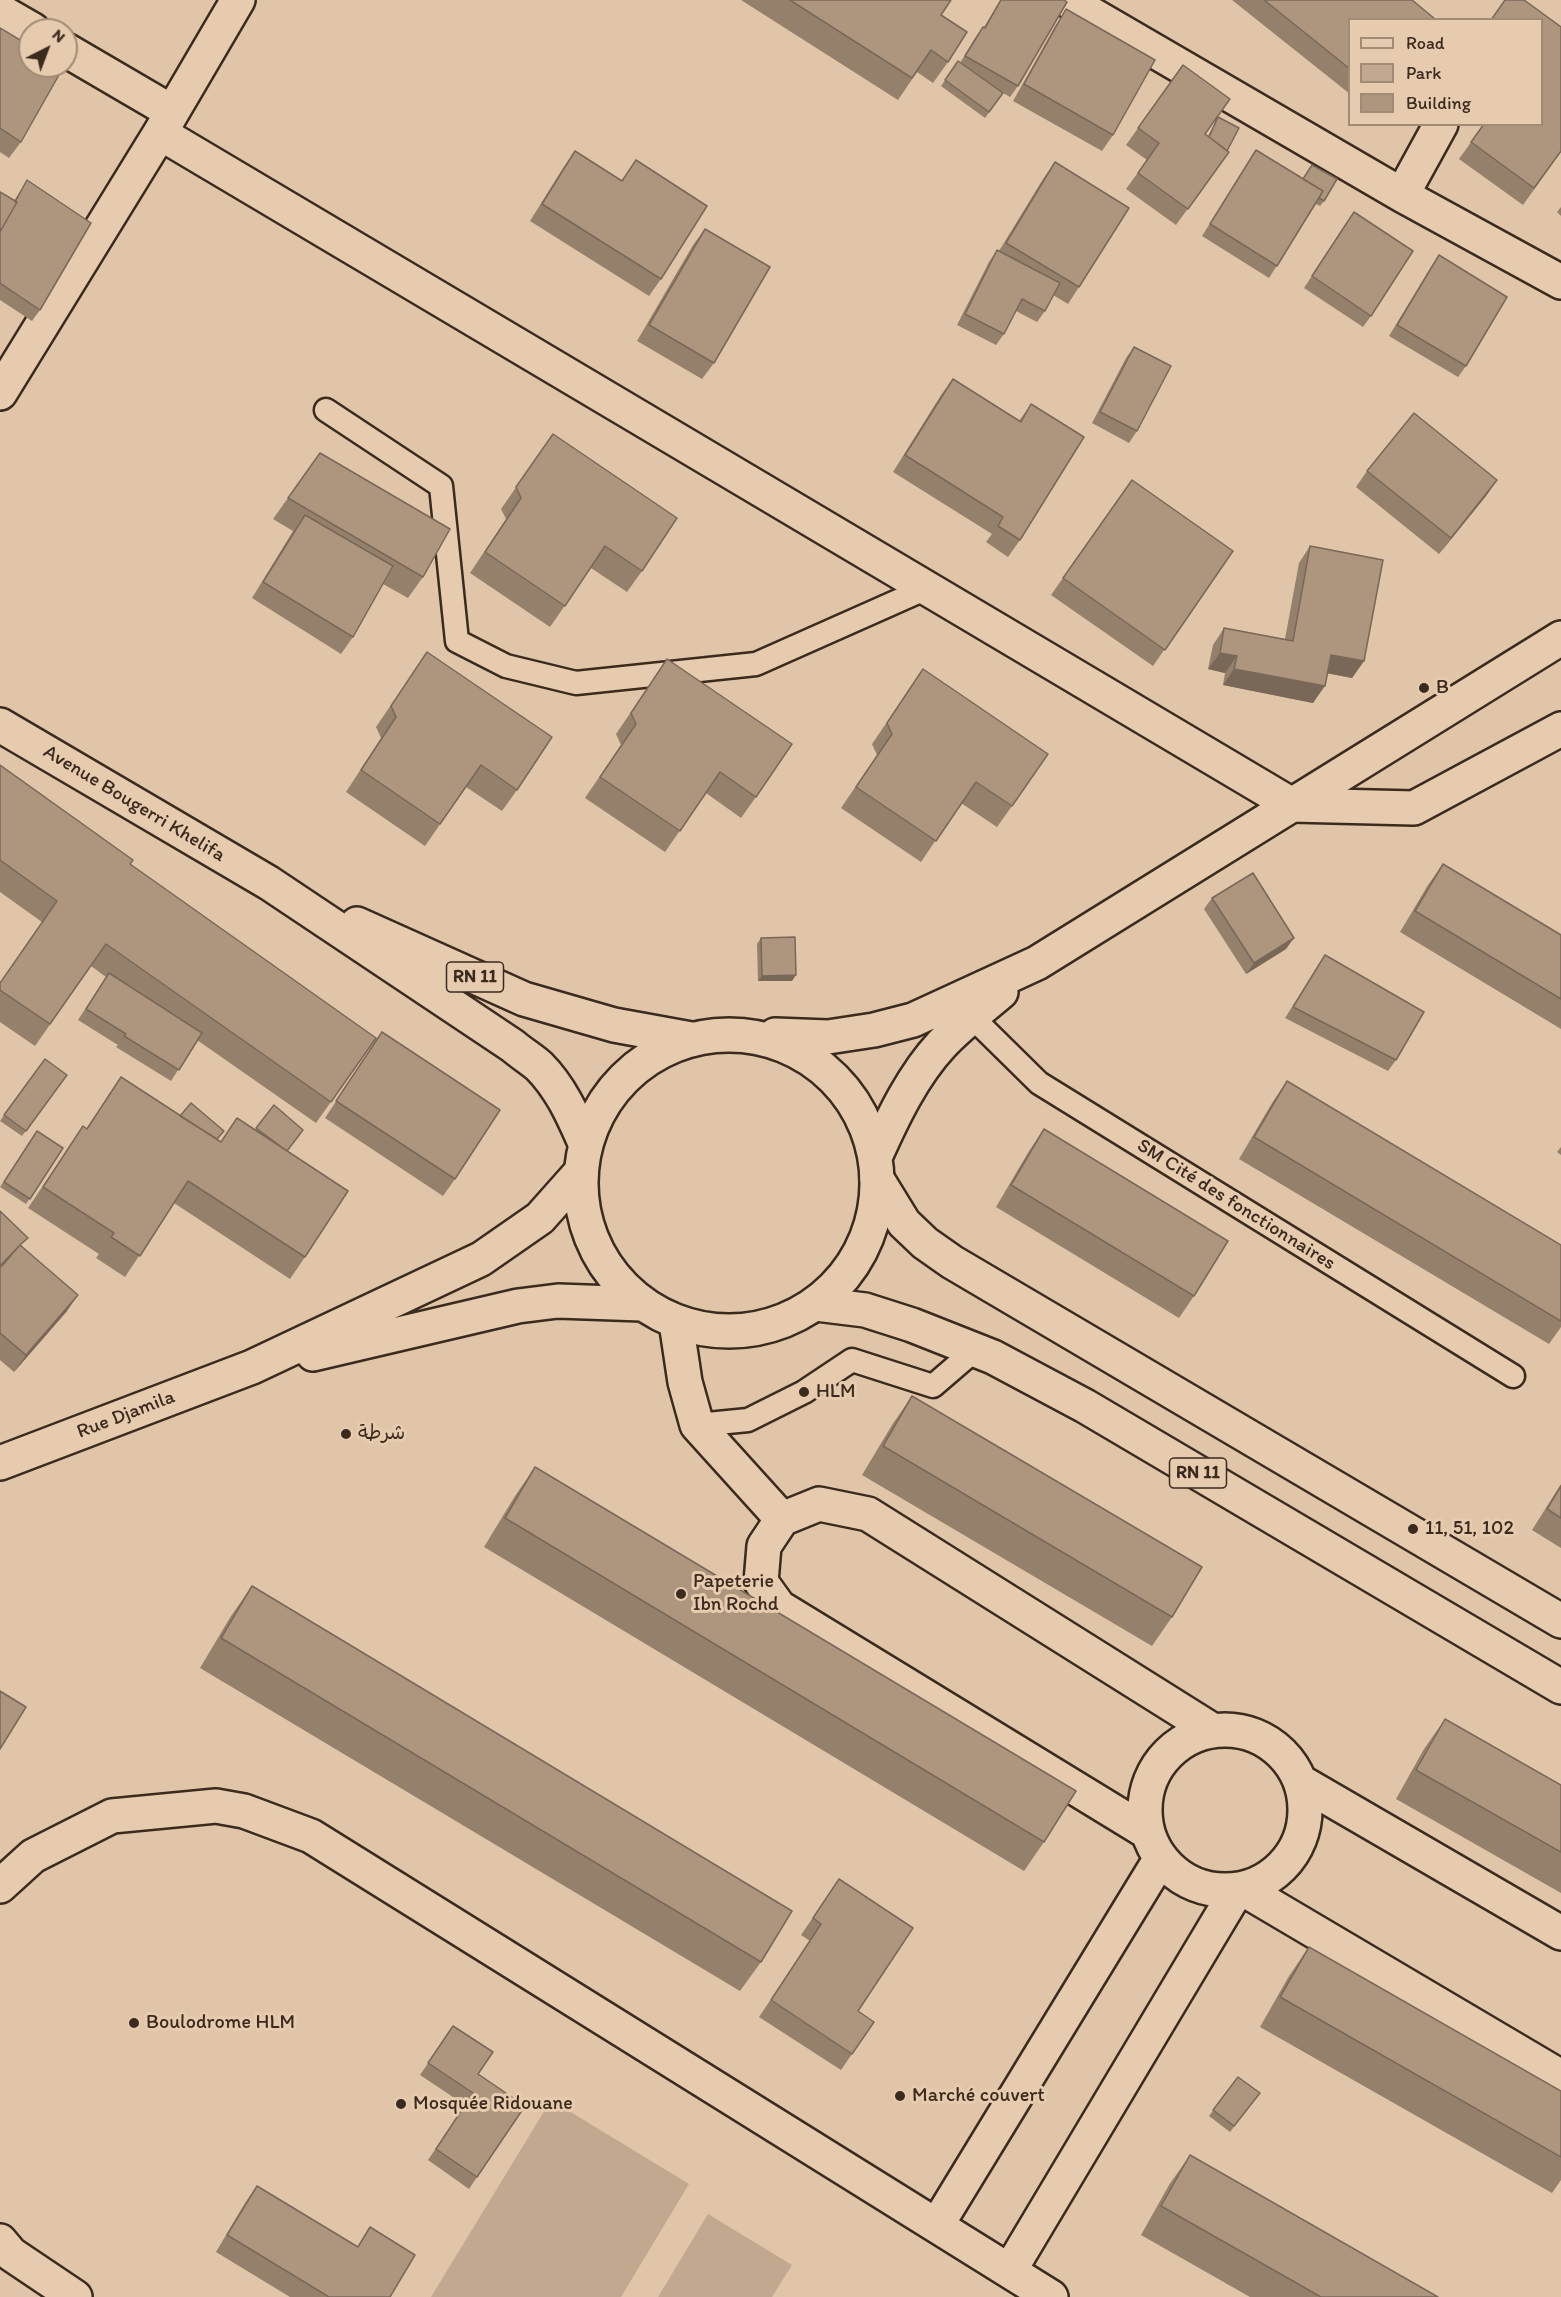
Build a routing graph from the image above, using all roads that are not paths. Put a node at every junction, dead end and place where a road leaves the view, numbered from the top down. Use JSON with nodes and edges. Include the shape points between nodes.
{"nodes":[{"id":1,"x":238,"y":0,"type":"edge"},
{"id":2,"x":1066,"y":0,"type":"edge"},
{"id":3,"x":78,"y":59,"type":"edge"},
{"id":4,"x":166,"y":122,"type":"junction"},
{"id":5,"x":1440,"y":126,"type":"edge"},
{"id":6,"x":1402,"y":195,"type":"junction"},
{"id":7,"x":1561,"y":282,"type":"edge"},
{"id":8,"x":0,"y":393,"type":"edge"},
{"id":9,"x":326,"y":410,"type":"dead end"},
{"id":10,"x":927,"y":588,"type":"junction"},
{"id":11,"x":1561,"y":638,"type":"edge"},
{"id":12,"x":0,"y":725,"type":"edge"},
{"id":13,"x":1561,"y":729,"type":"edge"},
{"id":14,"x":1292,"y":805,"type":"junction"},
{"id":15,"x":269,"y":884,"type":"junction"},
{"id":16,"x":1037,"y":963,"type":"junction"},
{"id":17,"x":972,"y":1017,"type":"junction"},
{"id":18,"x":736,"y":1034,"type":"junction"},
{"id":19,"x":691,"y":1039,"type":"junction"},
{"id":20,"x":583,"y":1158,"type":"junction"},
{"id":21,"x":877,"y":1167,"type":"junction"},
{"id":22,"x":642,"y":1304,"type":"junction"},
{"id":23,"x":816,"y":1304,"type":"junction"},
{"id":24,"x":676,"y":1322,"type":"junction"},
{"id":25,"x":976,"y":1349,"type":"junction"},
{"id":26,"x":252,"y":1367,"type":"junction"},
{"id":27,"x":1513,"y":1376,"type":"dead end"},
{"id":28,"x":697,"y":1425,"type":"junction"},
{"id":29,"x":5,"y":1456,"type":"edge"},
{"id":30,"x":782,"y":1519,"type":"junction"},
{"id":31,"x":1561,"y":1621,"type":"edge"},
{"id":32,"x":1561,"y":1687,"type":"edge"},
{"id":33,"x":1212,"y":1731,"type":"junction"},
{"id":34,"x":1301,"y":1782,"type":"junction"},
{"id":35,"x":1154,"y":1845,"type":"junction"},
{"id":36,"x":0,"y":1886,"type":"edge"},
{"id":37,"x":1240,"y":1889,"type":"junction"},
{"id":38,"x":1561,"y":1933,"type":"edge"},
{"id":39,"x":1561,"y":2077,"type":"edge"},
{"id":40,"x":937,"y":2225,"type":"junction"},
{"id":41,"x":4,"y":2256,"type":"edge"},
{"id":42,"x":1032,"y":2287,"type":"edge"},
{"id":43,"x":75,"y":2297,"type":"edge"}],
"edges":[{"from":1,"to":4,"type":"main road"},
{"from":2,"to":6,"type":"main road"},
{"from":3,"to":4,"type":"main road"},
{"from":4,"to":8,"type":"main road"},
{"from":4,"to":10,"type":"main road"},
{"from":5,"to":6,"type":"main road"},
{"from":6,"to":7,"type":"main road"},
{"from":9,"to":10,"type":"lane","via":[[441,486],[457,641],[506,666],[576,683],[756,664]]},
{"from":10,"to":14,"type":"main road"},
{"from":11,"to":14,"type":"main road"},
{"from":12,"to":15,"type":"main road","name":"Avenue Bougerri Khelifa","number":"RN 11"},
{"from":13,"to":14,"type":"main road","via":[[1414,808]]},
{"from":14,"to":16,"type":"main road"},
{"from":15,"to":19,"type":"main road","name":"Avenue Bougerri Khelifa","number":"RN 11","via":[[524,999],[614,1025]]},
{"from":15,"to":20,"type":"main road","name":"Avenue Bougerri Khelifa","number":"RN 11","via":[[539,1066],[569,1107]]},
{"from":16,"to":17,"type":"main road"},
{"from":16,"to":18,"type":"main road","via":[[913,1020],[874,1030],[828,1037]]},
{"from":17,"to":21,"type":"main road","via":[[941,1045],[912,1085],[890,1123]]},
{"from":17,"to":27,"type":"lane","name":"SM Cité des fonctionnaires","via":[[1039,1083]]},
{"from":18,"to":19,"type":"main road"},
{"from":18,"to":21,"type":"main road","via":[[775,1041],[811,1058],[841,1084],[863,1118]]},
{"from":19,"to":20,"type":"main road","via":[[656,1053],[624,1077],[600,1108]]},
{"from":20,"to":22,"type":"main road","via":[[582,1203],[589,1233],[602,1260]]},
{"from":20,"to":26,"type":"main road","via":[[540,1218],[481,1259]]},
{"from":21,"to":23,"type":"main road","via":[[876,1209],[868,1239],[847,1275]]},
{"from":21,"to":31,"type":"main road","via":[[904,1223],[925,1244],[952,1262]]},
{"from":22,"to":24,"type":"main road"},
{"from":22,"to":26,"type":"main road","via":[[558,1301],[518,1306]]},
{"from":23,"to":24,"type":"main road","via":[[784,1322],[748,1331],[712,1331]]},
{"from":23,"to":25,"type":"main road","number":"RN 11","via":[[865,1310]]},
{"from":24,"to":28,"type":"main road","via":[[685,1382]]},
{"from":25,"to":28,"type":"lane","via":[[933,1386],[852,1360],[804,1392],[748,1420]]},
{"from":25,"to":32,"type":"main road","number":"RN 11","via":[[1085,1406]]},
{"from":26,"to":29,"type":"main road","name":"Rue Djamila"},
{"from":28,"to":30,"type":"main road"},
{"from":30,"to":33,"type":"main road","via":[[819,1504],[868,1514]]},
{"from":30,"to":35,"type":"main road","via":[[764,1546],[762,1582],[779,1607]]},
{"from":33,"to":34,"type":"main road","via":[[1229,1730],[1262,1739],[1279,1750]]},
{"from":33,"to":35,"type":"main road","via":[[1186,1739],[1165,1756],[1151,1778],[1144,1805]]},
{"from":34,"to":37,"type":"main road","via":[[1306,1809],[1301,1836],[1288,1860],[1268,1878]]},
{"from":34,"to":38,"type":"main road"},
{"from":35,"to":37,"type":"main road","via":[[1176,1874],[1195,1885],[1216,1890]]},
{"from":35,"to":40,"type":"main road"},
{"from":36,"to":40,"type":"main road","via":[[33,1856],[112,1816],[216,1806],[244,1811],[311,1836]]},
{"from":37,"to":39,"type":"main road"},
{"from":37,"to":42,"type":"main road"},
{"from":40,"to":42,"type":"main road"},
{"from":41,"to":43,"type":"main road"}]}
